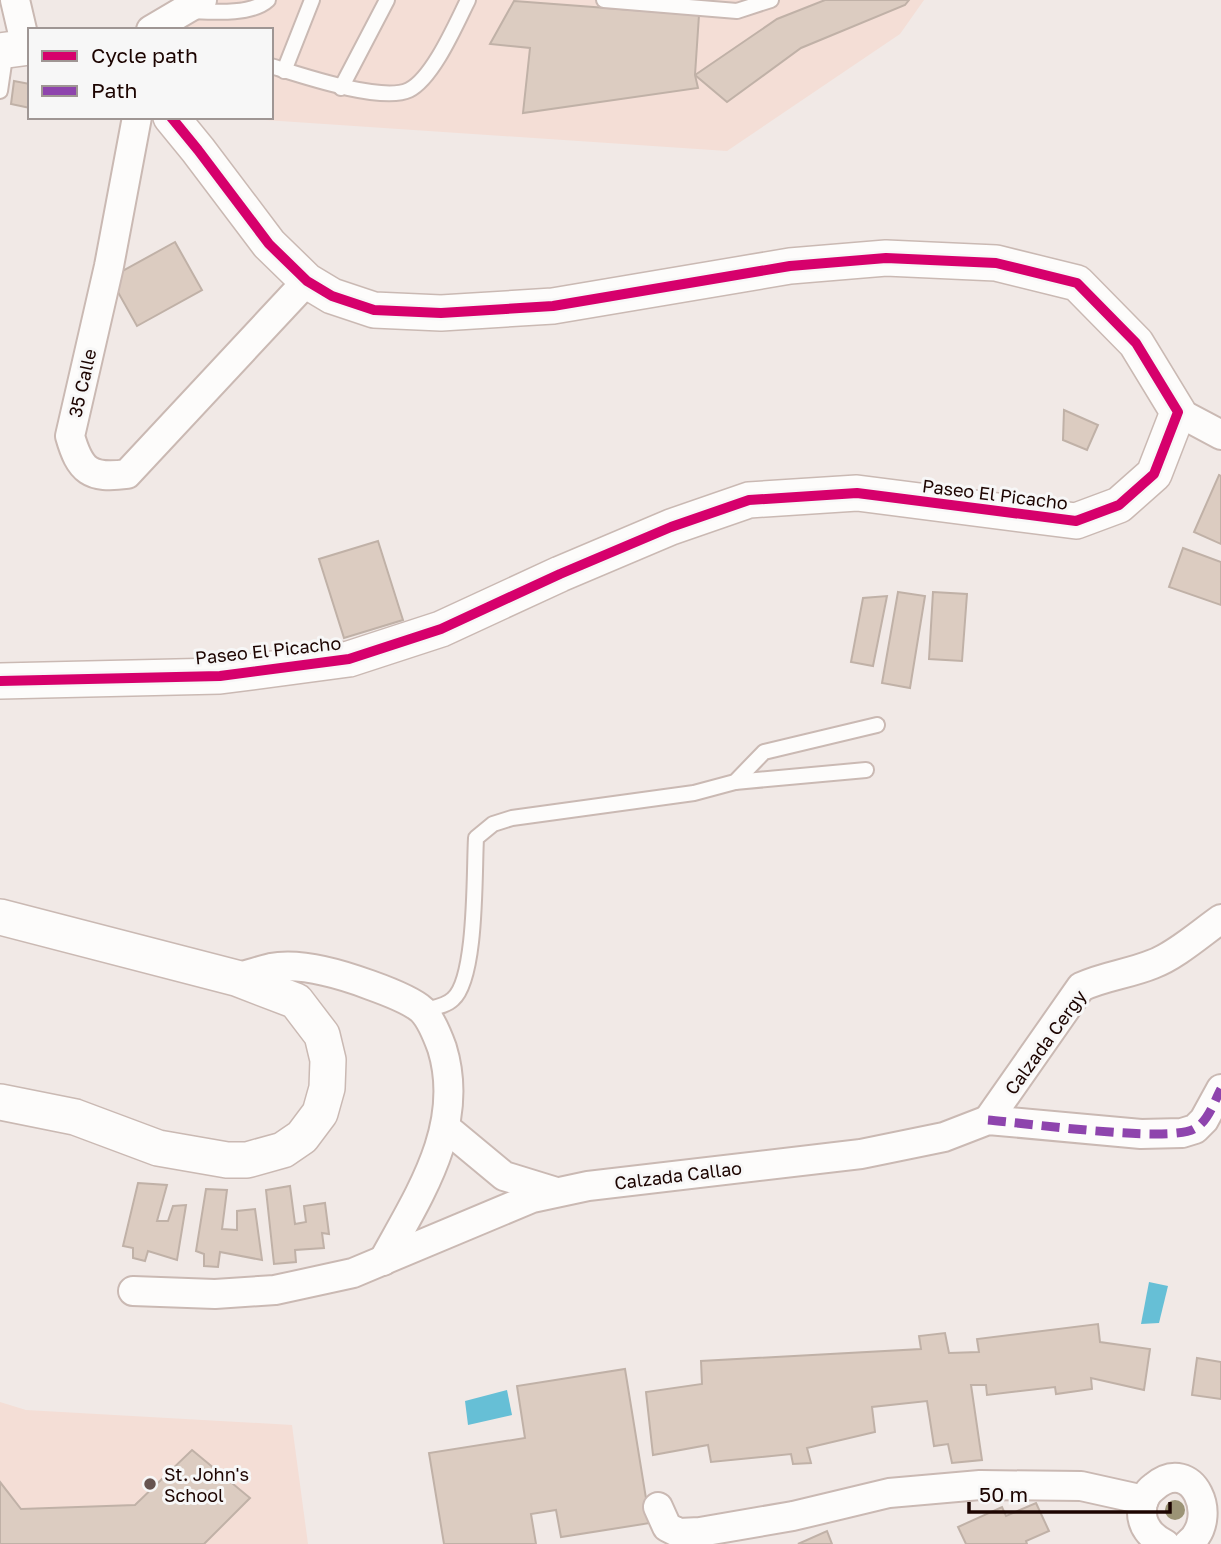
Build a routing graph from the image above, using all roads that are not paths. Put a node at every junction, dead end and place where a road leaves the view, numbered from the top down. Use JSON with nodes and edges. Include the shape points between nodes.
{"nodes":[{"id":1,"x":15,"y":0,"type":"edge"},
{"id":2,"x":268,"y":0,"type":"edge"},
{"id":3,"x":312,"y":0,"type":"edge"},
{"id":4,"x":387,"y":0,"type":"edge"},
{"id":5,"x":468,"y":0,"type":"edge"},
{"id":6,"x":604,"y":0,"type":"edge"},
{"id":7,"x":771,"y":0,"type":"edge"},
{"id":8,"x":194,"y":6,"type":"edge"},
{"id":9,"x":155,"y":28,"type":"edge"},
{"id":10,"x":16,"y":48,"type":"edge"},
{"id":11,"x":278,"y":68,"type":"edge"},
{"id":12,"x":341,"y":88,"type":"junction"},
{"id":13,"x":0,"y":91,"type":"edge"},
{"id":14,"x":137,"y":119,"type":"edge"},
{"id":15,"x":173,"y":119,"type":"edge"},
{"id":16,"x":307,"y":281,"type":"junction"},
{"id":17,"x":1178,"y":412,"type":"junction"},
{"id":18,"x":1221,"y":435,"type":"edge"},
{"id":19,"x":0,"y":681,"type":"edge"},
{"id":20,"x":877,"y":725,"type":"dead end"},
{"id":21,"x":866,"y":770,"type":"dead end"},
{"id":22,"x":735,"y":782,"type":"junction"},
{"id":23,"x":0,"y":917,"type":"edge"},
{"id":24,"x":1221,"y":919,"type":"edge"},
{"id":25,"x":236,"y":978,"type":"junction"},
{"id":26,"x":423,"y":1011,"type":"junction"},
{"id":27,"x":1221,"y":1089,"type":"edge"},
{"id":28,"x":0,"y":1102,"type":"edge"},
{"id":29,"x":989,"y":1120,"type":"junction"},
{"id":30,"x":445,"y":1127,"type":"junction"},
{"id":31,"x":559,"y":1192,"type":"junction"},
{"id":32,"x":383,"y":1261,"type":"junction"},
{"id":33,"x":133,"y":1291,"type":"dead end"},
{"id":34,"x":1144,"y":1500,"type":"junction"},
{"id":35,"x":658,"y":1507,"type":"dead end"},
{"id":36,"x":1216,"y":1509,"type":"edge"},
{"id":37,"x":1156,"y":1542,"type":"edge"},
{"id":38,"x":1188,"y":1544,"type":"edge"}],
"edges":[{"from":1,"to":10,"type":"street"},
{"from":2,"to":8,"type":"lane","via":[[225,12]]},
{"from":3,"to":11,"type":"lane"},
{"from":4,"to":12,"type":"lane"},
{"from":5,"to":12,"type":"lane","via":[[443,52],[409,90]]},
{"from":6,"to":7,"type":"lane","via":[[737,10]]},
{"from":8,"to":9,"type":"street"},
{"from":10,"to":13,"type":"lane"},
{"from":11,"to":12,"type":"lane"},
{"from":14,"to":16,"type":"street","name":"35 Calle","via":[[70,436],[76,458],[88,470],[107,477],[127,474]]},
{"from":15,"to":16,"type":"street","via":[[269,244]]},
{"from":16,"to":17,"type":"street","via":[[332,296],[374,310],[442,313],[553,306],[790,266],[886,258],[996,263],[1077,283],[1136,342]]},
{"from":17,"to":18,"type":"street"},
{"from":17,"to":19,"type":"street","name":"Paseo El Picacho","via":[[1154,474],[1119,505],[1076,522],[857,493],[749,500],[560,574],[441,629],[349,659],[220,676]]},
{"from":20,"to":22,"type":"lane","via":[[764,752]]},
{"from":21,"to":22,"type":"lane"},
{"from":22,"to":26,"type":"lane","via":[[694,793],[493,824],[476,838],[470,950],[463,987],[452,1001]]},
{"from":23,"to":25,"type":"street"},
{"from":24,"to":29,"type":"street","name":"Calzada Cergy","via":[[1157,963],[1081,987]]},
{"from":25,"to":26,"type":"street","via":[[274,967],[346,976]]},
{"from":25,"to":28,"type":"street","via":[[296,1001],[322,1035],[328,1060],[320,1113],[302,1137],[283,1150],[227,1160],[159,1148],[75,1117]]},
{"from":26,"to":30,"type":"street","via":[[447,1064]]},
{"from":27,"to":29,"type":"street","name":"Calzada Callao","via":[[1204,1120],[1182,1133],[1141,1134]]},
{"from":29,"to":31,"type":"street","name":"Calzada Callao","via":[[944,1137],[861,1154]]},
{"from":30,"to":31,"type":"street","name":"Calzada Callao","via":[[504,1176]]},
{"from":30,"to":32,"type":"street","via":[[428,1178]]},
{"from":31,"to":32,"type":"street","via":[[532,1198]]},
{"from":32,"to":33,"type":"street","via":[[353,1273],[275,1290],[215,1294]]},
{"from":34,"to":35,"type":"street","via":[[1081,1486],[980,1485],[889,1493],[793,1516],[679,1533],[667,1527]]},
{"from":34,"to":36,"type":"street","via":[[1159,1483],[1181,1478],[1202,1489]]},
{"from":34,"to":37,"type":"street","via":[[1143,1521]]},
{"from":36,"to":38,"type":"street","via":[[1204,1532]]}]}
